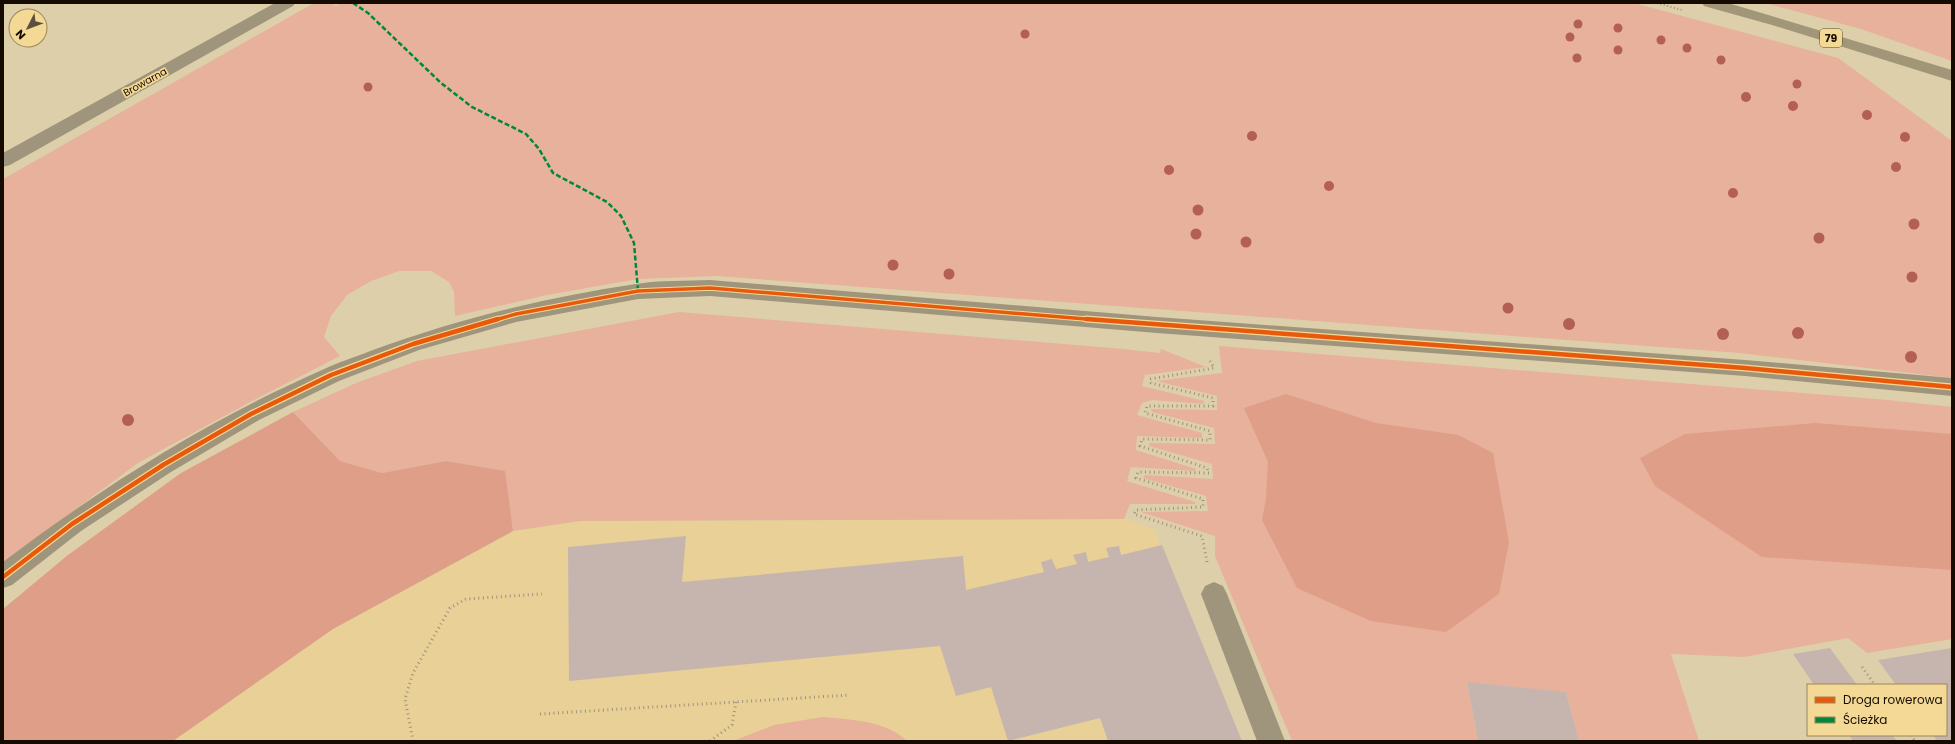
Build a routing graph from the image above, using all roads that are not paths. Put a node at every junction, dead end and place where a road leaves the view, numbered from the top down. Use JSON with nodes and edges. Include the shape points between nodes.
{"nodes":[{"id":1,"x":287,"y":3,"type":"edge"},
{"id":2,"x":1710,"y":3,"type":"edge"},
{"id":3,"x":1952,"y":76,"type":"edge"},
{"id":4,"x":3,"y":160,"type":"edge"},
{"id":5,"x":1952,"y":387,"type":"edge"},
{"id":6,"x":3,"y":577,"type":"edge"},
{"id":7,"x":1214,"y":594,"type":"dead end"},
{"id":8,"x":1271,"y":741,"type":"edge"}],
"edges":[{"from":1,"to":4,"type":"street","name":"Browarna"},
{"from":2,"to":3,"type":"main road","number":"79","via":[[1873,50]]},
{"from":5,"to":6,"type":"street","via":[[1745,368],[1149,324],[710,288],[638,291],[516,314],[413,344],[331,375],[251,414],[163,465],[72,524]]},
{"from":7,"to":8,"type":"street"}]}
